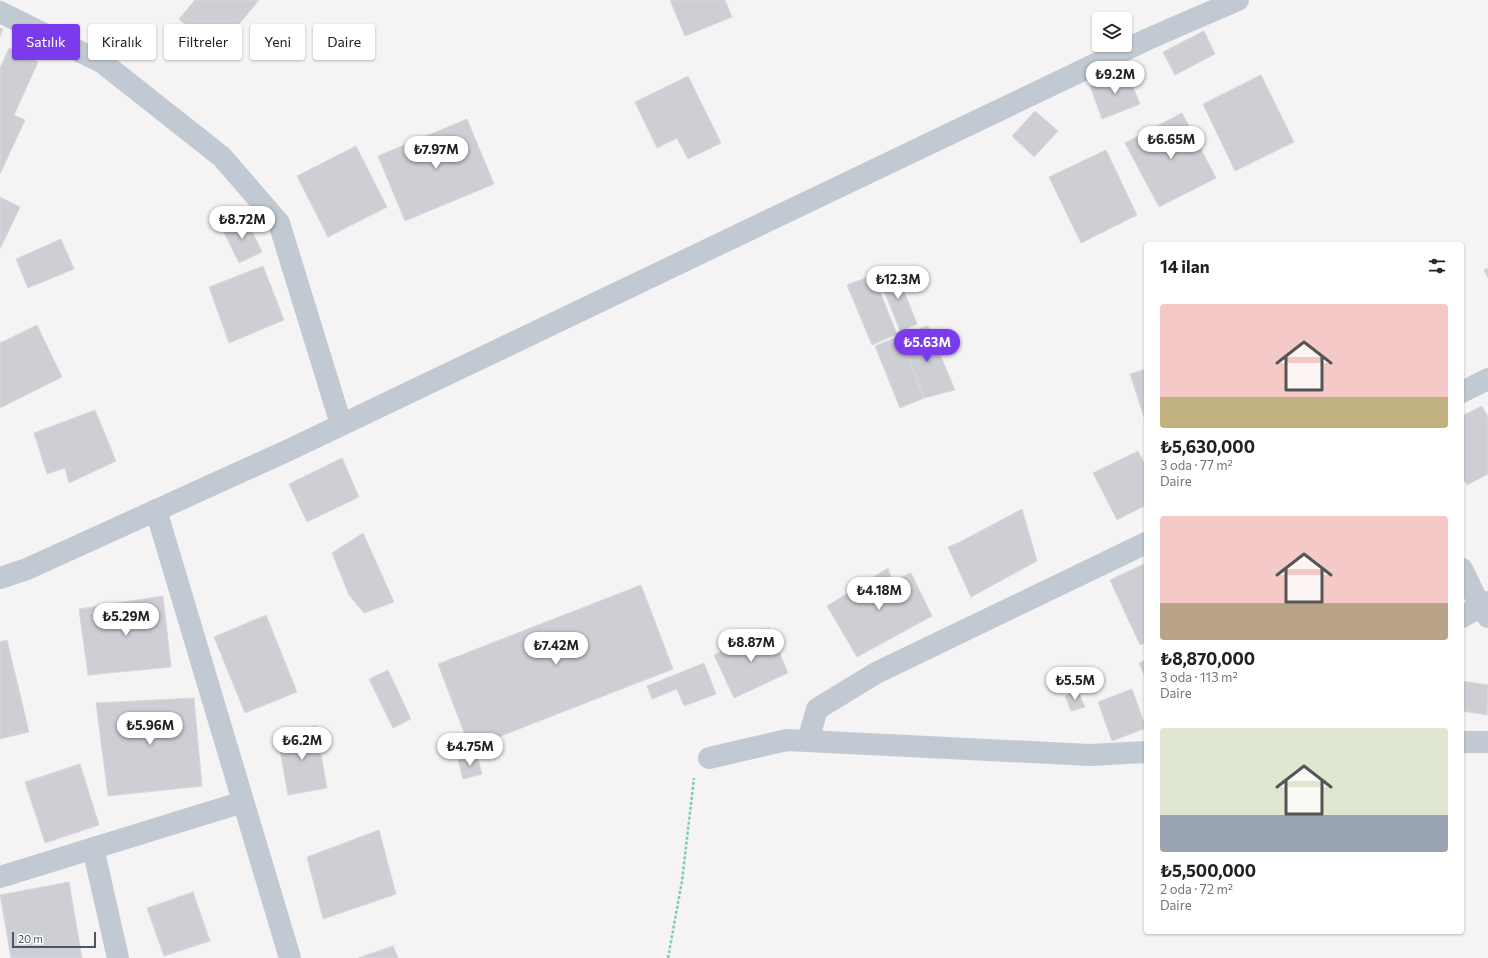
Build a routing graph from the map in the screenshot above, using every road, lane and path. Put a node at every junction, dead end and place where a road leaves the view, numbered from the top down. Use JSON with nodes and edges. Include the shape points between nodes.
{"nodes":[{"id":1,"x":1238,"y":0,"type":"edge"},
{"id":2,"x":0,"y":12,"type":"edge"},
{"id":3,"x":1488,"y":379,"type":"edge"},
{"id":4,"x":1464,"y":391,"type":"edge"},
{"id":5,"x":341,"y":424,"type":"junction"},
{"id":6,"x":156,"y":510,"type":"junction"},
{"id":7,"x":1144,"y":545,"type":"edge"},
{"id":8,"x":1464,"y":572,"type":"edge"},
{"id":9,"x":0,"y":578,"type":"edge"},
{"id":10,"x":1485,"y":608,"type":"edge"},
{"id":11,"x":1464,"y":616,"type":"edge"},
{"id":12,"x":808,"y":741,"type":"junction"},
{"id":13,"x":1464,"y":742,"type":"edge"},
{"id":14,"x":1488,"y":742,"type":"edge"},
{"id":15,"x":1144,"y":752,"type":"edge"},
{"id":16,"x":709,"y":758,"type":"joint"},
{"id":17,"x":243,"y":802,"type":"junction"},
{"id":18,"x":93,"y":848,"type":"junction"},
{"id":19,"x":0,"y":877,"type":"edge"},
{"id":20,"x":118,"y":958,"type":"edge"},
{"id":21,"x":290,"y":958,"type":"edge"},
{"id":22,"x":668,"y":958,"type":"edge"}],
"edges":[{"from":1,"to":5,"type":"street","via":[[1134,46]]},
{"from":2,"to":5,"type":"street","via":[[103,63],[222,157],[279,223]]},
{"from":3,"to":4,"type":"street"},
{"from":5,"to":6,"type":"street","via":[[292,449]]},
{"from":6,"to":9,"type":"street","via":[[27,569]]},
{"from":6,"to":17,"type":"street"},
{"from":7,"to":12,"type":"street","via":[[876,673],[817,709]]},
{"from":8,"to":10,"type":"street"},
{"from":10,"to":11,"type":"street"},
{"from":12,"to":15,"type":"street","via":[[1090,755]]},
{"from":12,"to":16,"type":"street","via":[[787,740]]},
{"from":13,"to":14,"type":"street"},
{"from":16,"to":22,"type":"path","via":[[695,772],[682,881]]},
{"from":17,"to":18,"type":"street"},
{"from":17,"to":21,"type":"street"},
{"from":18,"to":19,"type":"street"},
{"from":18,"to":20,"type":"street"}]}
